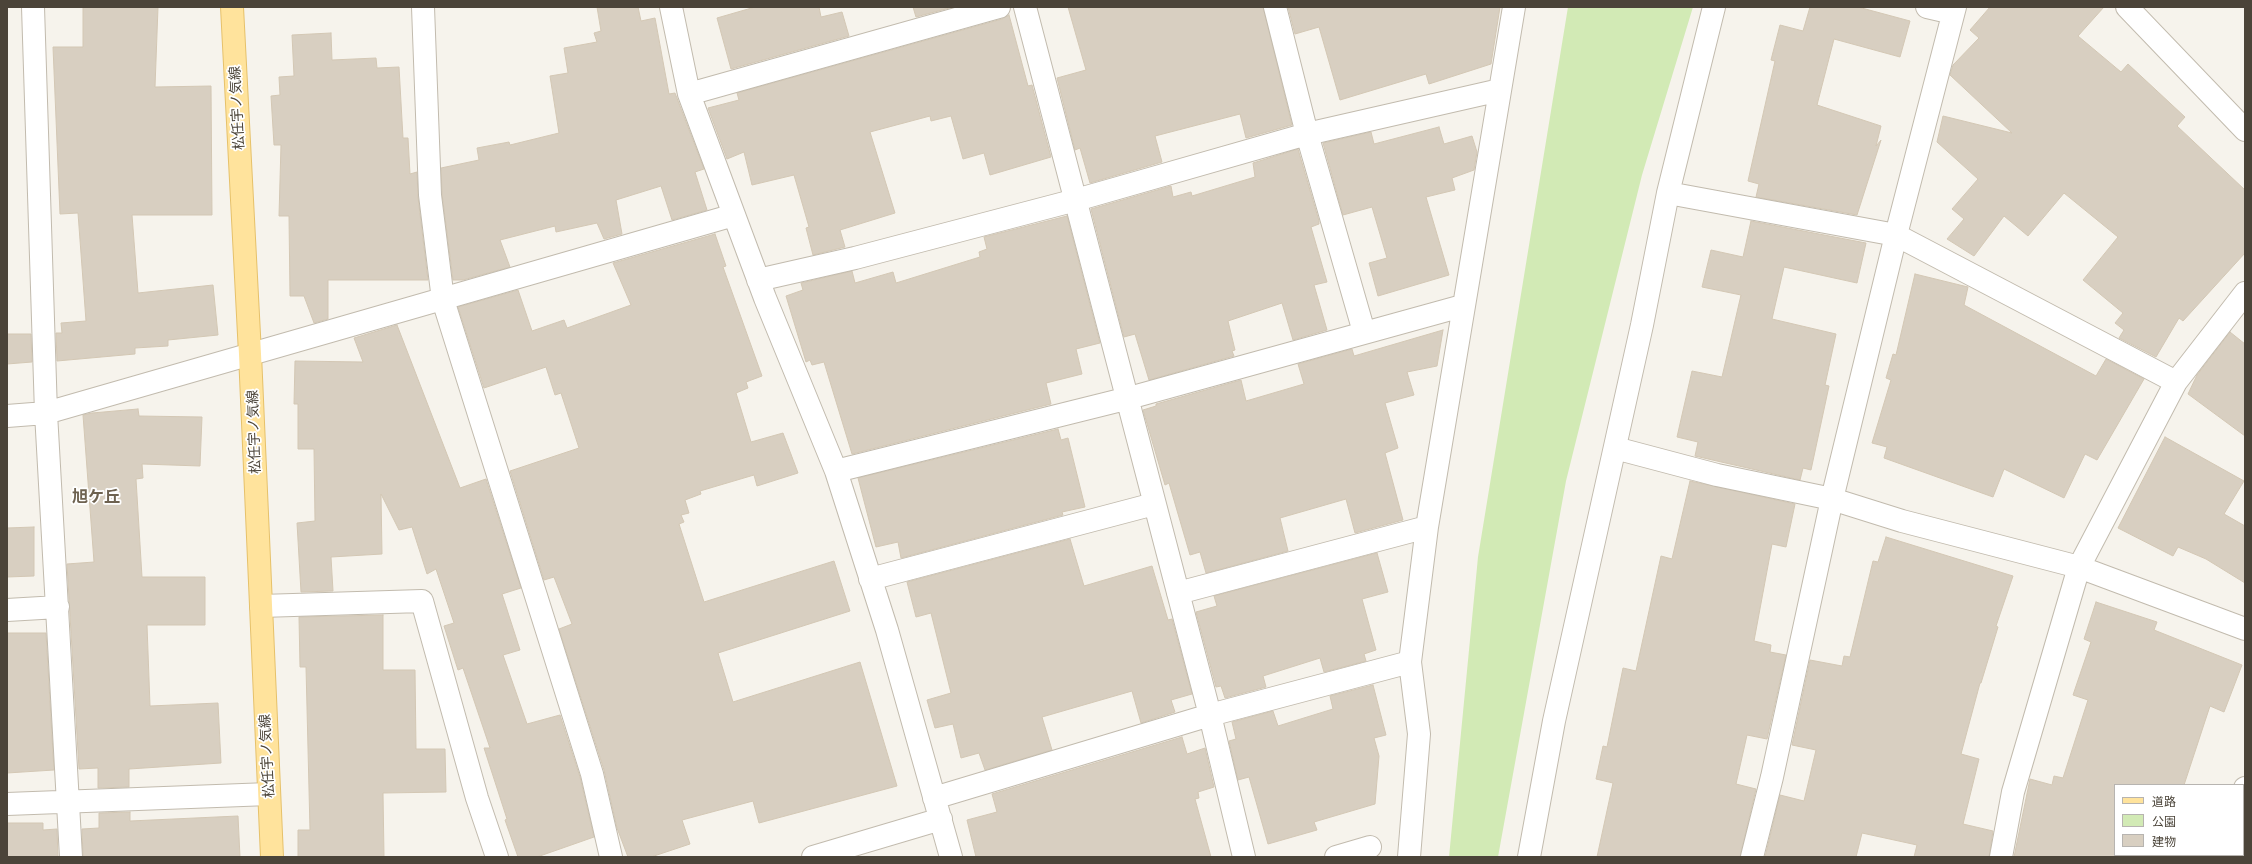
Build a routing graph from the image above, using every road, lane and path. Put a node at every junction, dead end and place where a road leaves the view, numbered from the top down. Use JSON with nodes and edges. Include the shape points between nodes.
{"nodes":[{"id":1,"x":33,"y":7,"type":"edge"},
{"id":2,"x":232,"y":7,"type":"edge"},
{"id":3,"x":423,"y":7,"type":"edge"},
{"id":4,"x":671,"y":7,"type":"edge"},
{"id":5,"x":999,"y":7,"type":"edge"},
{"id":6,"x":1025,"y":7,"type":"edge"},
{"id":7,"x":1275,"y":7,"type":"edge"},
{"id":8,"x":1514,"y":7,"type":"edge"},
{"id":9,"x":1714,"y":7,"type":"edge"},
{"id":10,"x":1927,"y":7,"type":"edge"},
{"id":11,"x":2127,"y":7,"type":"edge"},
{"id":12,"x":1954,"y":10,"type":"edge"},
{"id":13,"x":1500,"y":90,"type":"junction"},
{"id":14,"x":689,"y":94,"type":"junction"},
{"id":15,"x":2245,"y":130,"type":"edge"},
{"id":16,"x":1307,"y":134,"type":"junction"},
{"id":17,"x":1668,"y":193,"type":"junction"},
{"id":18,"x":1076,"y":200,"type":"junction"},
{"id":19,"x":734,"y":215,"type":"junction"},
{"id":20,"x":1896,"y":235,"type":"junction"},
{"id":21,"x":758,"y":280,"type":"junction"},
{"id":22,"x":2245,"y":293,"type":"edge"},
{"id":23,"x":443,"y":300,"type":"junction"},
{"id":24,"x":1462,"y":306,"type":"junction"},
{"id":25,"x":1364,"y":332,"type":"junction"},
{"id":26,"x":250,"y":354,"type":"junction"},
{"id":27,"x":2176,"y":382,"type":"junction"},
{"id":28,"x":1129,"y":398,"type":"junction"},
{"id":29,"x":46,"y":414,"type":"junction"},
{"id":30,"x":7,"y":416,"type":"edge"},
{"id":31,"x":1615,"y":448,"type":"junction"},
{"id":32,"x":836,"y":471,"type":"junction"},
{"id":33,"x":1832,"y":499,"type":"junction"},
{"id":34,"x":1154,"y":504,"type":"junction"},
{"id":35,"x":1426,"y":527,"type":"junction"},
{"id":36,"x":2079,"y":567,"type":"junction"},
{"id":37,"x":870,"y":579,"type":"junction"},
{"id":38,"x":1178,"y":593,"type":"junction"},
{"id":39,"x":261,"y":606,"type":"junction"},
{"id":40,"x":58,"y":607,"type":"junction"},
{"id":41,"x":7,"y":610,"type":"edge"},
{"id":42,"x":2245,"y":629,"type":"edge"},
{"id":43,"x":1410,"y":662,"type":"junction"},
{"id":44,"x":1210,"y":715,"type":"junction"},
{"id":45,"x":269,"y":794,"type":"junction"},
{"id":46,"x":934,"y":798,"type":"junction"},
{"id":47,"x":69,"y":801,"type":"junction"},
{"id":48,"x":7,"y":804,"type":"edge"},
{"id":49,"x":942,"y":819,"type":"junction"},
{"id":50,"x":1370,"y":847,"type":"dead end"},
{"id":51,"x":71,"y":857,"type":"edge"},
{"id":52,"x":272,"y":857,"type":"edge"},
{"id":53,"x":497,"y":857,"type":"edge"},
{"id":54,"x":611,"y":857,"type":"edge"},
{"id":55,"x":813,"y":857,"type":"edge"},
{"id":56,"x":951,"y":857,"type":"edge"},
{"id":57,"x":1244,"y":857,"type":"edge"},
{"id":58,"x":1336,"y":857,"type":"edge"},
{"id":59,"x":1409,"y":857,"type":"edge"},
{"id":60,"x":1529,"y":857,"type":"edge"},
{"id":61,"x":1752,"y":857,"type":"edge"},
{"id":62,"x":2001,"y":857,"type":"edge"}],
"edges":[{"from":1,"to":29,"type":"street"},
{"from":2,"to":26,"type":"main road","name":"松任宇ノ気線"},
{"from":3,"to":23,"type":"street","via":[[430,195]]},
{"from":4,"to":14,"type":"street"},
{"from":5,"to":14,"type":"street"},
{"from":6,"to":18,"type":"street"},
{"from":7,"to":16,"type":"street"},
{"from":8,"to":13,"type":"street"},
{"from":9,"to":17,"type":"street"},
{"from":10,"to":12,"type":"street"},
{"from":11,"to":15,"type":"street"},
{"from":12,"to":20,"type":"street"},
{"from":13,"to":16,"type":"street"},
{"from":13,"to":24,"type":"street"},
{"from":14,"to":19,"type":"street"},
{"from":16,"to":18,"type":"street"},
{"from":16,"to":25,"type":"street"},
{"from":17,"to":20,"type":"street"},
{"from":17,"to":31,"type":"street"},
{"from":18,"to":21,"type":"street","via":[[856,258]]},
{"from":18,"to":28,"type":"street"},
{"from":19,"to":21,"type":"street"},
{"from":19,"to":23,"type":"street"},
{"from":20,"to":27,"type":"street"},
{"from":20,"to":33,"type":"street"},
{"from":21,"to":32,"type":"street"},
{"from":22,"to":27,"type":"street"},
{"from":23,"to":26,"type":"street"},
{"from":23,"to":54,"type":"street","via":[[592,774]]},
{"from":24,"to":25,"type":"street"},
{"from":24,"to":35,"type":"street"},
{"from":25,"to":28,"type":"street"},
{"from":26,"to":29,"type":"street"},
{"from":26,"to":39,"type":"main road","name":"松任宇ノ気線"},
{"from":27,"to":36,"type":"street"},
{"from":28,"to":32,"type":"street"},
{"from":28,"to":34,"type":"street"},
{"from":29,"to":30,"type":"street"},
{"from":29,"to":40,"type":"street"},
{"from":31,"to":33,"type":"street","via":[[1717,475]]},
{"from":31,"to":60,"type":"street","via":[[1554,721]]},
{"from":32,"to":37,"type":"street"},
{"from":33,"to":36,"type":"street","via":[[1902,521]]},
{"from":33,"to":61,"type":"street","via":[[1774,769]]},
{"from":34,"to":37,"type":"street"},
{"from":34,"to":38,"type":"street"},
{"from":35,"to":38,"type":"street"},
{"from":35,"to":43,"type":"street"},
{"from":36,"to":42,"type":"street"},
{"from":36,"to":62,"type":"street","via":[[2013,792]]},
{"from":37,"to":46,"type":"street","via":[[887,630]]},
{"from":38,"to":44,"type":"street"},
{"from":39,"to":45,"type":"main road","name":"松任宇ノ気線"},
{"from":39,"to":53,"type":"street","via":[[422,601],[477,798]]},
{"from":40,"to":41,"type":"street"},
{"from":40,"to":47,"type":"street"},
{"from":43,"to":44,"type":"street"},
{"from":43,"to":59,"type":"street","via":[[1419,734]]},
{"from":44,"to":46,"type":"street"},
{"from":44,"to":57,"type":"street"},
{"from":45,"to":47,"type":"street"},
{"from":45,"to":52,"type":"main road","name":"松任宇ノ気線"},
{"from":46,"to":49,"type":"street"},
{"from":47,"to":48,"type":"street"},
{"from":47,"to":51,"type":"street"},
{"from":49,"to":55,"type":"street"},
{"from":49,"to":56,"type":"street"},
{"from":50,"to":58,"type":"street"}]}
